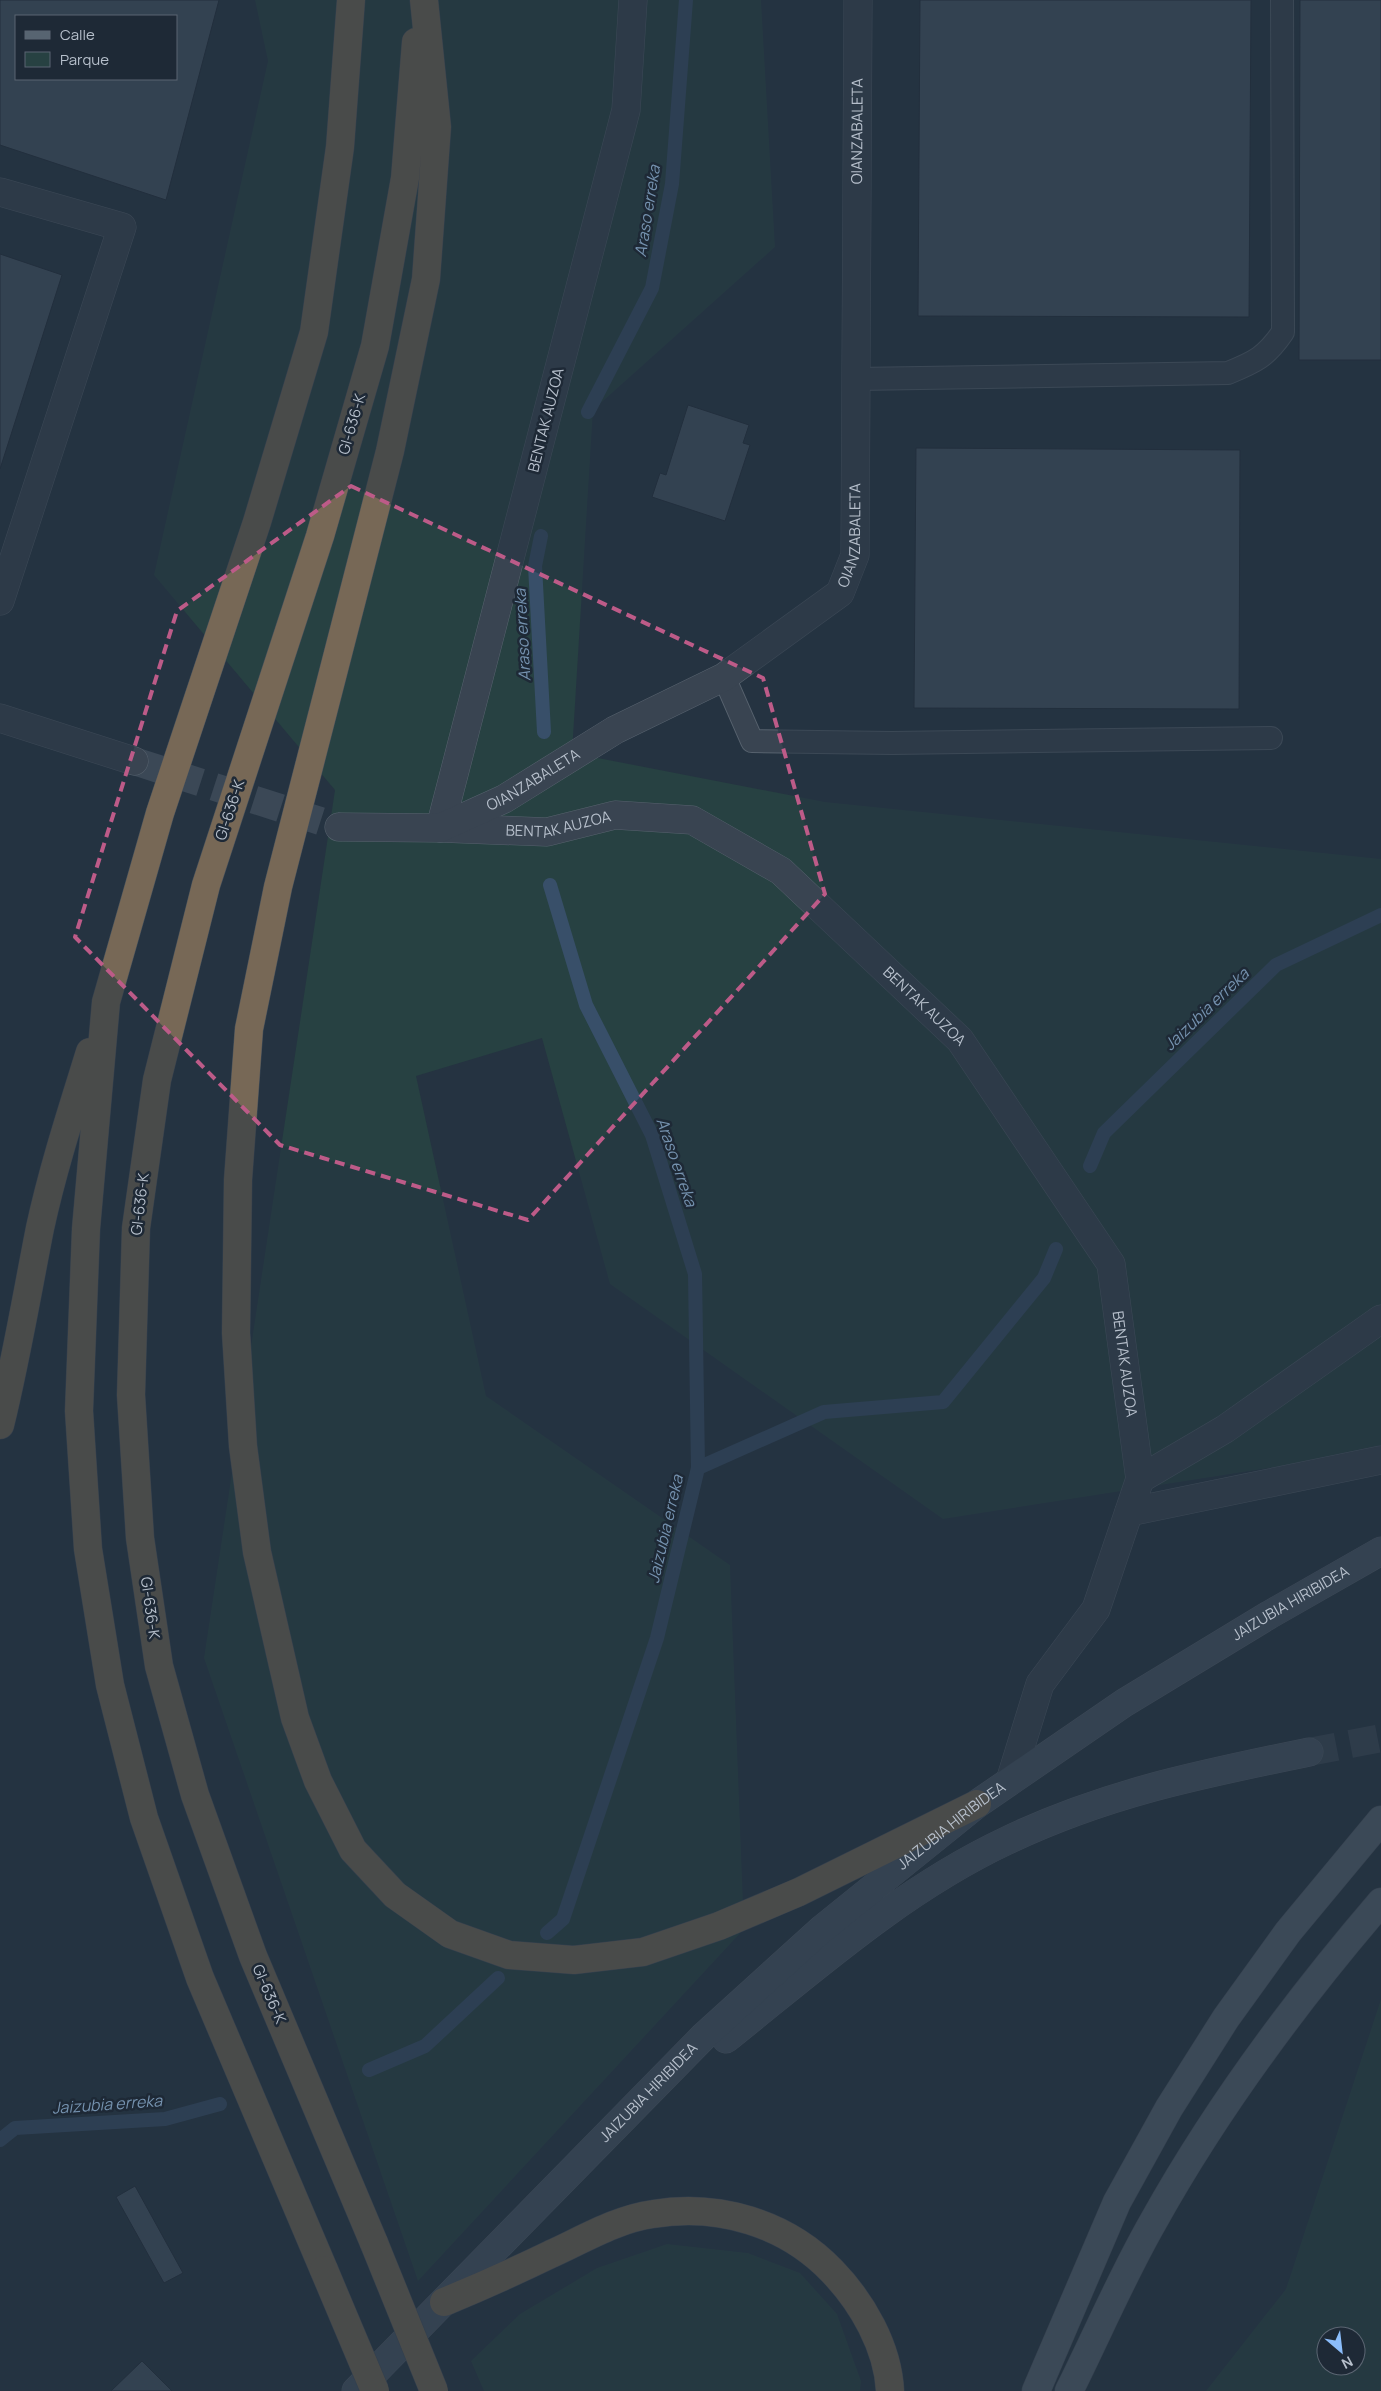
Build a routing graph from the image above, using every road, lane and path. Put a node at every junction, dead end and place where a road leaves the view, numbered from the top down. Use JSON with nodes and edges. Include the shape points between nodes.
{"nodes":[{"id":1,"x":351,"y":0,"type":"edge"},
{"id":2,"x":419,"y":0,"type":"edge"},
{"id":3,"x":424,"y":0,"type":"edge"},
{"id":4,"x":633,"y":0,"type":"edge"},
{"id":5,"x":858,"y":0,"type":"edge"},
{"id":6,"x":1282,"y":0,"type":"edge"},
{"id":7,"x":0,"y":192,"type":"edge"},
{"id":8,"x":856,"y":379,"type":"junction"},
{"id":9,"x":0,"y":601,"type":"edge"},
{"id":10,"x":724,"y":677,"type":"junction"},
{"id":11,"x":0,"y":718,"type":"edge"},
{"id":12,"x":1271,"y":738,"type":"dead end"},
{"id":13,"x":134,"y":761,"type":"tunnel mouth"},
{"id":14,"x":339,"y":827,"type":"tunnel mouth"},
{"id":15,"x":440,"y":828,"type":"junction"},
{"id":16,"x":106,"y":1002,"type":"junction"},
{"id":17,"x":1381,"y":1319,"type":"edge"},
{"id":18,"x":0,"y":1426,"type":"edge"},
{"id":19,"x":1381,"y":1460,"type":"edge"},
{"id":20,"x":1140,"y":1479,"type":"junction"},
{"id":21,"x":1129,"y":1512,"type":"junction"},
{"id":22,"x":1381,"y":1551,"type":"edge"},
{"id":23,"x":1309,"y":1752,"type":"tunnel mouth"},
{"id":24,"x":1010,"y":1781,"type":"junction"},
{"id":25,"x":977,"y":1804,"type":"junction"},
{"id":26,"x":1381,"y":1820,"type":"edge"},
{"id":27,"x":1381,"y":1902,"type":"edge"},
{"id":28,"x":575,"y":2169,"type":"junction"},
{"id":29,"x":444,"y":2302,"type":"junction"},
{"id":30,"x":356,"y":2391,"type":"edge"},
{"id":31,"x":375,"y":2391,"type":"edge"},
{"id":32,"x":434,"y":2391,"type":"edge"},
{"id":33,"x":890,"y":2391,"type":"edge"},
{"id":34,"x":1036,"y":2391,"type":"edge"},
{"id":35,"x":1069,"y":2391,"type":"edge"}],
"edges":[{"from":1,"to":16,"type":"highway","via":[[340,147],[314,332],[257,522],[160,813]]},
{"from":2,"to":32,"type":"highway","name":"GI-636-K","bridge":true,"via":[[405,178],[375,346],[320,536],[206,885],[157,1080],[136,1228],[131,1395],[140,1538],[159,1666],[192,1786],[252,1956]]},
{"from":3,"to":25,"type":"highway","via":[[437,127],[426,278],[390,451],[278,888],[249,1029],[238,1180],[236,1333],[243,1446],[257,1552],[295,1718],[318,1781],[353,1850],[395,1895],[450,1934],[508,1955],[574,1960],[643,1952],[719,1926],[790,1896]]},
{"from":4,"to":15,"type":"street","name":"BENTAK AUZOA","via":[[626,110]]},
{"from":5,"to":8,"type":"street","name":"OIANZABALETA"},
{"from":6,"to":8,"type":"lane","via":[[1282,332],[1271,350],[1256,362],[1228,372]]},
{"from":7,"to":9,"type":"street","via":[[122,227]]},
{"from":8,"to":10,"type":"street","name":"OIANZABALETA","via":[[855,555],[840,593]]},
{"from":10,"to":12,"type":"lane","via":[[752,742]]},
{"from":10,"to":15,"type":"street","name":"OIANZABALETA","via":[[615,730],[504,799]]},
{"from":11,"to":13,"type":"street"},
{"from":14,"to":15,"type":"street","name":"OIANZABALETA"},
{"from":15,"to":20,"type":"street","name":"BENTAK AUZOA","via":[[547,832],[615,815],[692,820],[781,871],[960,1040],[1111,1264]]},
{"from":16,"to":18,"type":"highway","via":[[40,1226],[18,1353]]},
{"from":16,"to":31,"type":"highway","bridge":true,"via":[[86,1230],[79,1411],[88,1549],[110,1685],[144,1818],[200,1978]]},
{"from":17,"to":20,"type":"street","via":[[1224,1429]]},
{"from":19,"to":21,"type":"street"},
{"from":20,"to":21,"type":"street","name":"BENTAK AUZOA"},
{"from":21,"to":24,"type":"street","name":"BENTAK AUZOA","via":[[1096,1608],[1040,1684]]},
{"from":22,"to":24,"type":"main road","name":"JAIZUBIA HIRIBIDEA","via":[[1124,1703]]},
{"from":23,"to":28,"type":"main road","name":"JAIZUBIA HIRIBIDEA","via":[[1128,1792],[1014,1837],[948,1873],[892,1908],[840,1948],[716,2047]]},
{"from":24,"to":25,"type":"main road","name":"JAIZUBIA HIRIBIDEA"},
{"from":25,"to":28,"type":"main road","name":"JAIZUBIA HIRIBIDEA","via":[[822,1929],[704,2036]]},
{"from":26,"to":34,"type":"main road","via":[[1288,1932],[1226,2018],[1169,2108],[1117,2202]]},
{"from":27,"to":35,"type":"main road","via":[[1270,2041],[1206,2134],[1153,2222]]},
{"from":28,"to":29,"type":"main road","name":"JAIZUBIA HIRIBIDEA"},
{"from":29,"to":30,"type":"main road","name":"JAIZUBIA HIRIBIDEA"},
{"from":29,"to":33,"type":"highway","via":[[616,2223],[688,2210],[724,2213],[759,2223],[792,2238],[822,2260],[847,2286],[867,2317],[882,2350]]}]}
